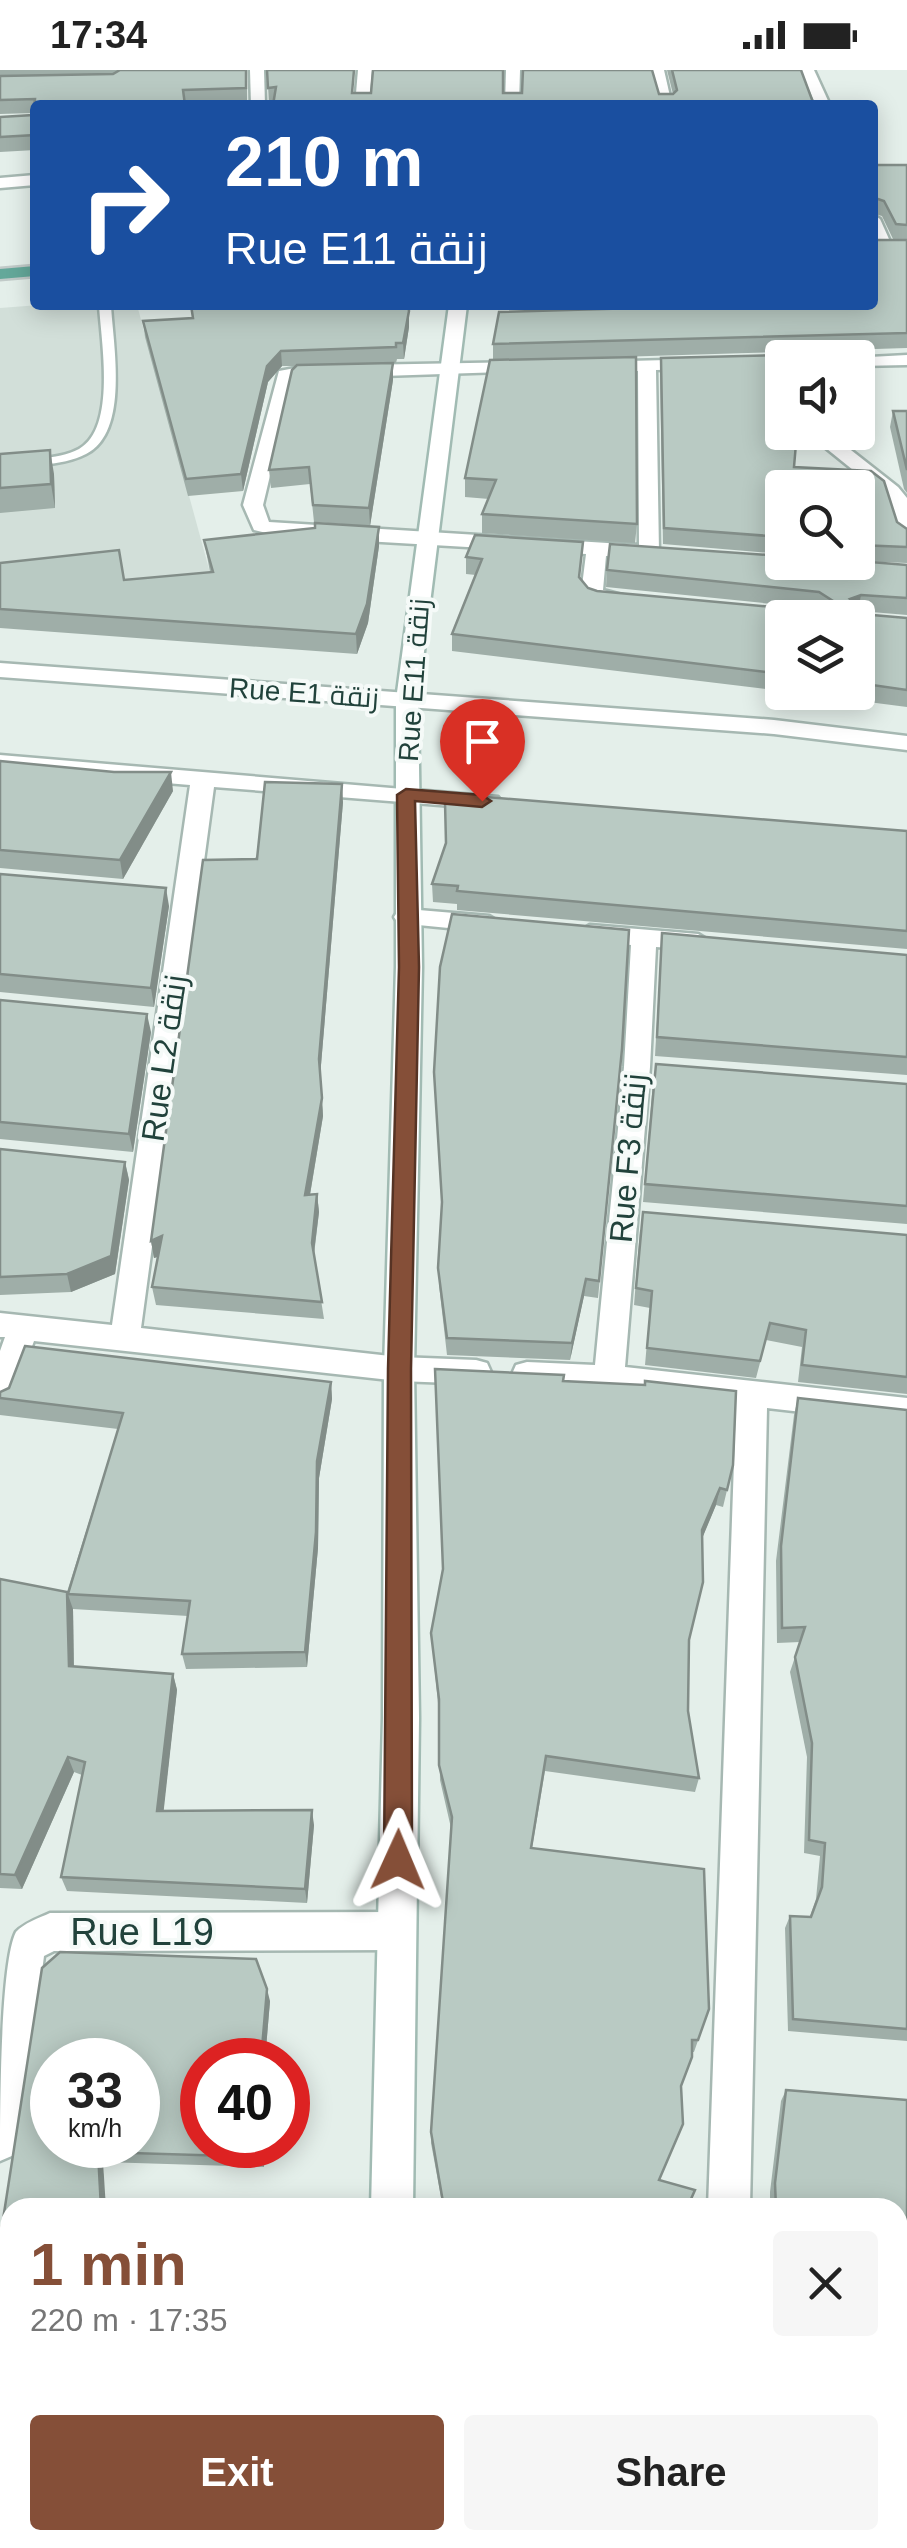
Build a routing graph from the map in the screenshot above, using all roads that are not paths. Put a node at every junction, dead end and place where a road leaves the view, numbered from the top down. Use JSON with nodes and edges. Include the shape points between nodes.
{"nodes":[{"id":1,"x":256,"y":70,"type":"edge"},
{"id":2,"x":365,"y":70,"type":"edge"},
{"id":3,"x":513,"y":70,"type":"edge"},
{"id":4,"x":657,"y":70,"type":"edge"},
{"id":5,"x":807,"y":70,"type":"edge"},
{"id":6,"x":258,"y":100,"type":"edge"},
{"id":7,"x":362,"y":100,"type":"edge"},
{"id":8,"x":512,"y":100,"type":"edge"},
{"id":9,"x":664,"y":100,"type":"edge"},
{"id":10,"x":821,"y":100,"type":"edge"},
{"id":11,"x":30,"y":180,"type":"edge"},
{"id":12,"x":0,"y":183,"type":"edge"},
{"id":13,"x":879,"y":248,"type":"edge"},
{"id":14,"x":907,"y":248,"type":"edge"},
{"id":15,"x":30,"y":271,"type":"edge"},
{"id":16,"x":0,"y":274,"type":"edge"},
{"id":17,"x":105,"y":310,"type":"edge"},
{"id":18,"x":457,"y":310,"type":"edge"},
{"id":19,"x":875,"y":360,"type":"edge"},
{"id":20,"x":907,"y":360,"type":"edge"},
{"id":21,"x":765,"y":362,"type":"edge"},
{"id":22,"x":647,"y":364,"type":"junction"},
{"id":23,"x":447,"y":369,"type":"junction"},
{"id":24,"x":837,"y":450,"type":"edge"},
{"id":25,"x":0,"y":463,"type":"edge"},
{"id":26,"x":427,"y":536,"type":"junction"},
{"id":27,"x":907,"y":537,"type":"edge"},
{"id":28,"x":598,"y":548,"type":"junction"},
{"id":29,"x":642,"y":603,"type":"edge"},
{"id":30,"x":0,"y":670,"type":"edge"},
{"id":31,"x":407,"y":700,"type":"junction"},
{"id":32,"x":907,"y":743,"type":"edge"},
{"id":33,"x":0,"y":762,"type":"edge"},
{"id":34,"x":203,"y":779,"type":"junction"},
{"id":35,"x":406,"y":795,"type":"junction"},
{"id":36,"x":520,"y":804,"type":"edge"},
{"id":37,"x":407,"y":917,"type":"junction"},
{"id":38,"x":506,"y":926,"type":"edge"},
{"id":39,"x":565,"y":930,"type":"edge"},
{"id":40,"x":644,"y":937,"type":"junction"},
{"id":41,"x":719,"y":944,"type":"edge"},
{"id":42,"x":622,"y":1214,"type":"junction"},
{"id":43,"x":660,"y":1217,"type":"edge"},
{"id":44,"x":12,"y":1327,"type":"edge"},
{"id":45,"x":125,"y":1337,"type":"junction"},
{"id":46,"x":399,"y":1369,"type":"junction"},
{"id":47,"x":608,"y":1378,"type":"junction"},
{"id":48,"x":752,"y":1394,"type":"junction"},
{"id":49,"x":0,"y":1395,"type":"edge"},
{"id":50,"x":907,"y":1411,"type":"edge"},
{"id":51,"x":396,"y":1931,"type":"junction"},
{"id":52,"x":0,"y":2141,"type":"edge"},
{"id":53,"x":392,"y":2198,"type":"edge"},
{"id":54,"x":729,"y":2198,"type":"edge"}],
"edges":[{"from":1,"to":6,"type":"street"},
{"from":2,"to":7,"type":"street"},
{"from":3,"to":8,"type":"street"},
{"from":4,"to":9,"type":"street"},
{"from":5,"to":10,"type":"street"},
{"from":11,"to":12,"type":"street"},
{"from":13,"to":14,"type":"main road"},
{"from":15,"to":16,"type":"main road"},
{"from":17,"to":25,"type":"lane","via":[[109,420],[101,438],[86,450],[51,459]]},
{"from":18,"to":23,"type":"street","name":"Rue E11 زنقة"},
{"from":19,"to":20,"type":"street"},
{"from":21,"to":22,"type":"street"},
{"from":22,"to":23,"type":"street"},
{"from":22,"to":28,"type":"street","via":[[659,553]]},
{"from":23,"to":26,"type":"street","name":"Rue E11 زنقة"},
{"from":23,"to":26,"type":"street","via":[[285,375],[253,505],[261,526],[279,530]]},
{"from":24,"to":27,"type":"street","via":[[896,498]]},
{"from":26,"to":28,"type":"street"},
{"from":26,"to":31,"type":"street","name":"Rue E11 زنقة"},
{"from":28,"to":29,"type":"street","via":[[592,594]]},
{"from":30,"to":31,"type":"street","name":"Rue E1 زنقة"},
{"from":31,"to":32,"type":"street","name":"Rue E1 زنقة"},
{"from":31,"to":35,"type":"street","name":"Rue E11 زنقة"},
{"from":33,"to":34,"type":"street"},
{"from":34,"to":35,"type":"street"},
{"from":34,"to":45,"type":"street","name":"Rue L2 زنقة","via":[[178,895],[139,1167]]},
{"from":35,"to":36,"type":"street","name":"Rue E11 زنقة"},
{"from":35,"to":37,"type":"street"},
{"from":37,"to":38,"type":"street"},
{"from":37,"to":46,"type":"street"},
{"from":39,"to":40,"type":"street"},
{"from":40,"to":41,"type":"street"},
{"from":40,"to":42,"type":"street","name":"Rue F3 زنقة","via":[[647,1068]]},
{"from":42,"to":43,"type":"street"},
{"from":42,"to":47,"type":"street","name":"Rue F3 زنقة"},
{"from":44,"to":45,"type":"street"},
{"from":44,"to":49,"type":"street"},
{"from":45,"to":46,"type":"street"},
{"from":46,"to":47,"type":"street"},
{"from":46,"to":51,"type":"street"},
{"from":47,"to":48,"type":"street"},
{"from":48,"to":50,"type":"street"},
{"from":48,"to":54,"type":"street"},
{"from":51,"to":52,"type":"street","name":"Rue L19","via":[[50,1932],[24,1955]]},
{"from":51,"to":53,"type":"street"}]}
